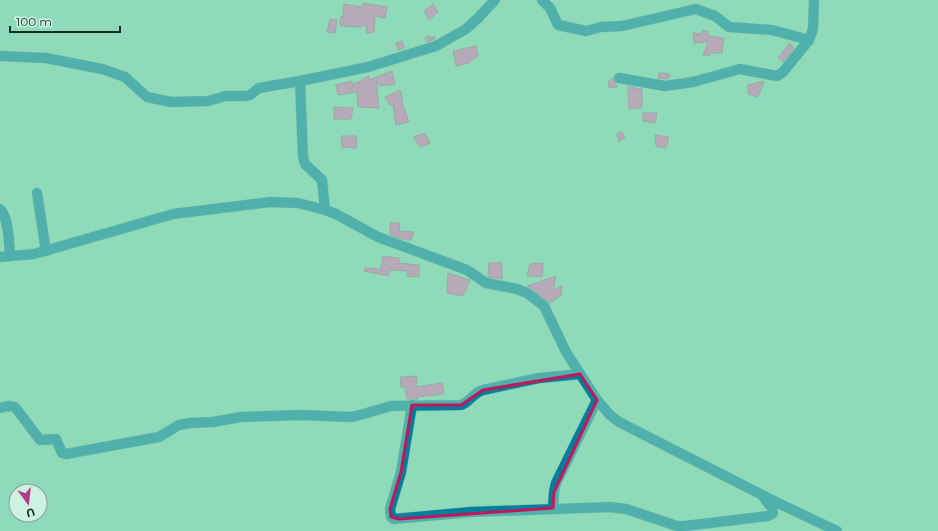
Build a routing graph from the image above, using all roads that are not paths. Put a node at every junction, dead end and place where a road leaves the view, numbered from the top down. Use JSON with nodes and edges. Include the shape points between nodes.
{"nodes":[{"id":1,"x":495,"y":0,"type":"edge"},
{"id":2,"x":542,"y":0,"type":"edge"},
{"id":3,"x":814,"y":0,"type":"edge"},
{"id":4,"x":809,"y":40,"type":"junction"},
{"id":5,"x":0,"y":56,"type":"edge"},
{"id":6,"x":619,"y":78,"type":"dead end"},
{"id":7,"x":300,"y":81,"type":"junction"},
{"id":8,"x":37,"y":193,"type":"dead end"},
{"id":9,"x":0,"y":208,"type":"edge"},
{"id":10,"x":326,"y":210,"type":"junction"},
{"id":11,"x":46,"y":251,"type":"junction"},
{"id":12,"x":5,"y":257,"type":"edge"},
{"id":13,"x":580,"y":374,"type":"junction"},
{"id":14,"x":597,"y":400,"type":"junction"},
{"id":15,"x":412,"y":405,"type":"junction"},
{"id":16,"x":0,"y":408,"type":"edge"},
{"id":17,"x":760,"y":494,"type":"junction"},
{"id":18,"x":553,"y":508,"type":"junction"},
{"id":19,"x":837,"y":531,"type":"edge"}],
"edges":[{"from":1,"to":7,"type":"street","via":[[472,24],[441,44],[368,67]]},
{"from":2,"to":4,"type":"street","via":[[550,8],[558,25],[584,31],[622,26],[696,9],[715,16],[729,27],[772,30]]},
{"from":3,"to":4,"type":"street","via":[[813,29]]},
{"from":4,"to":6,"type":"street","via":[[777,76],[740,69],[693,82],[665,86]]},
{"from":5,"to":7,"type":"street","via":[[46,58],[102,69],[125,77],[147,97],[174,103],[246,96],[259,88]]},
{"from":7,"to":10,"type":"street","via":[[303,157],[305,164],[322,180]]},
{"from":8,"to":11,"type":"street"},
{"from":9,"to":12,"type":"street","via":[[7,226]]},
{"from":10,"to":11,"type":"street","via":[[298,203],[277,202],[186,212],[163,216]]},
{"from":10,"to":13,"type":"street","via":[[385,240],[467,270],[486,283],[527,293],[544,306],[563,347]]},
{"from":11,"to":12,"type":"street"},
{"from":13,"to":14,"type":"street"},
{"from":13,"to":15,"type":"street","via":[[539,378],[481,390],[461,405]]},
{"from":14,"to":17,"type":"street","via":[[619,422]]},
{"from":14,"to":18,"type":"street","via":[[556,482]]},
{"from":15,"to":16,"type":"street","via":[[387,407],[350,417],[241,417],[190,423],[179,425],[160,436],[66,454],[62,453],[56,439],[40,440],[15,407]]},
{"from":15,"to":18,"type":"street","via":[[401,472],[390,509],[391,517],[399,519]]},
{"from":17,"to":18,"type":"street","via":[[772,508],[771,515],[686,526],[677,526],[618,507]]},
{"from":17,"to":19,"type":"street"}]}
